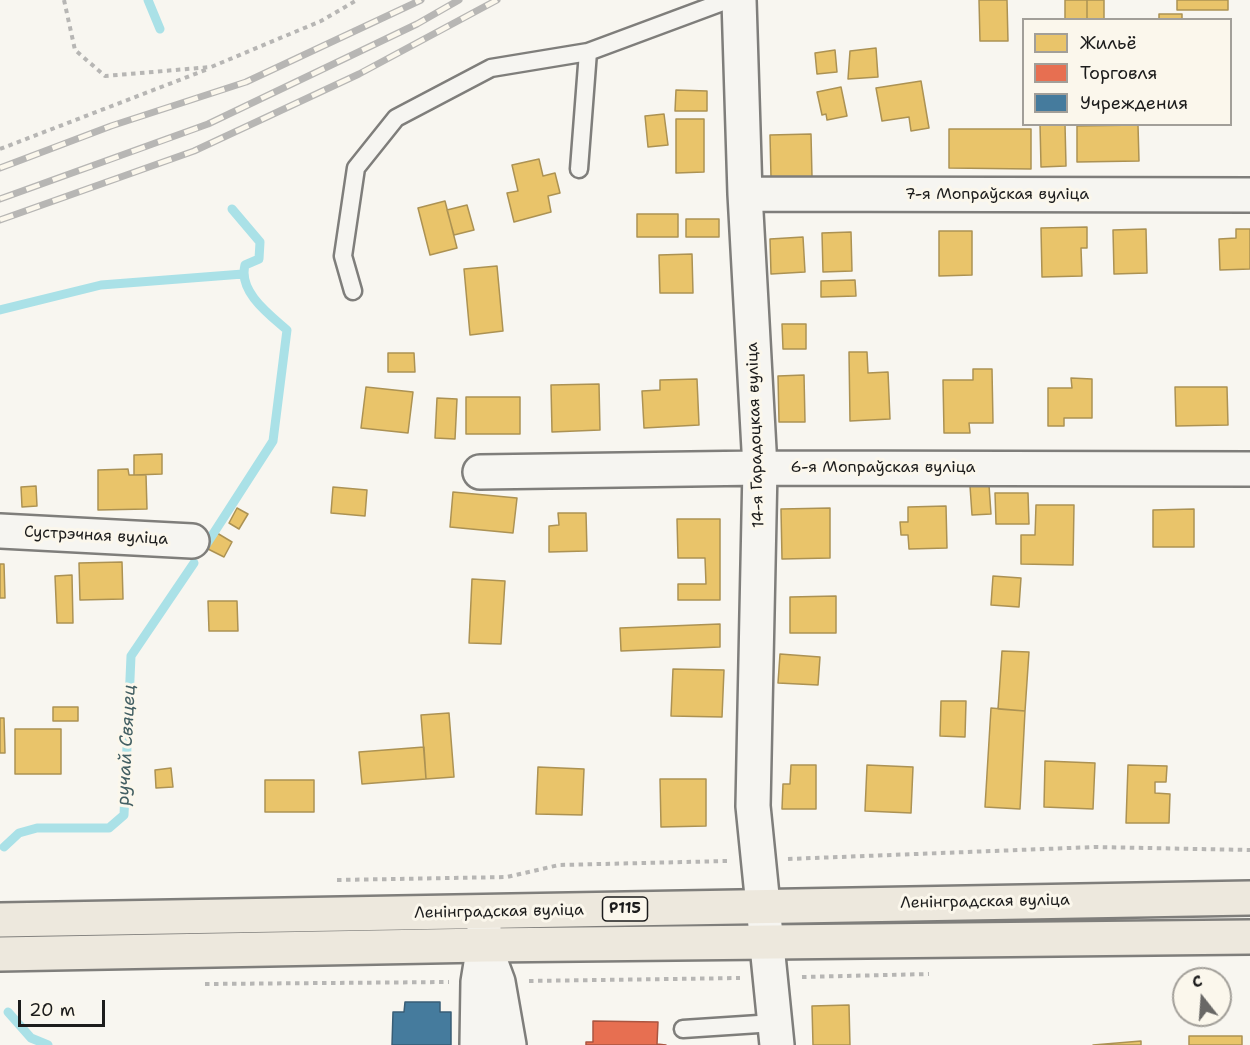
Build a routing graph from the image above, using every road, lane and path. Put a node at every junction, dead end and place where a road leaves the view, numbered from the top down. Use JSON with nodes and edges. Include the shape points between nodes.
{"nodes":[{"id":1,"x":63,"y":0,"type":"edge"},
{"id":2,"x":357,"y":0,"type":"edge"},
{"id":3,"x":728,"y":0,"type":"edge"},
{"id":4,"x":739,"y":0,"type":"edge"},
{"id":5,"x":588,"y":52,"type":"junction"},
{"id":6,"x":211,"y":67,"type":"junction"},
{"id":7,"x":0,"y":150,"type":"edge"},
{"id":8,"x":579,"y":169,"type":"dead end"},
{"id":9,"x":745,"y":194,"type":"junction"},
{"id":10,"x":1250,"y":195,"type":"edge"},
{"id":11,"x":353,"y":291,"type":"dead end"},
{"id":12,"x":760,"y":468,"type":"junction"},
{"id":13,"x":1250,"y":469,"type":"edge"},
{"id":14,"x":480,"y":472,"type":"dead end"},
{"id":15,"x":0,"y":531,"type":"edge"},
{"id":16,"x":192,"y":541,"type":"dead end"},
{"id":17,"x":1250,"y":850,"type":"edge"},
{"id":18,"x":758,"y":860,"type":"junction"},
{"id":19,"x":330,"y":880,"type":"dead end"},
{"id":20,"x":1250,"y":898,"type":"edge"},
{"id":21,"x":762,"y":906,"type":"junction"},
{"id":22,"x":484,"y":912,"type":"junction"},
{"id":23,"x":0,"y":920,"type":"edge"},
{"id":24,"x":1250,"y":937,"type":"edge"},
{"id":25,"x":765,"y":942,"type":"junction"},
{"id":26,"x":484,"y":945,"type":"junction"},
{"id":27,"x":0,"y":954,"type":"edge"},
{"id":28,"x":933,"y":974,"type":"dead end"},
{"id":29,"x":769,"y":978,"type":"junction"},
{"id":30,"x":488,"y":982,"type":"junction"},
{"id":31,"x":203,"y":984,"type":"dead end"},
{"id":32,"x":683,"y":1029,"type":"dead end"},
{"id":33,"x":776,"y":1034,"type":"edge"},
{"id":34,"x":477,"y":1045,"type":"edge"},
{"id":35,"x":509,"y":1045,"type":"edge"}],
"edges":[{"from":1,"to":6,"type":"path","via":[[75,50],[105,76]]},
{"from":2,"to":6,"type":"path","via":[[321,21]]},
{"from":3,"to":5,"type":"lane"},
{"from":4,"to":9,"type":"street","name":"14-я Гарадоцкая вуліца"},
{"from":5,"to":8,"type":"lane"},
{"from":5,"to":11,"type":"lane","via":[[491,68],[396,118],[356,168],[343,256]]},
{"from":6,"to":7,"type":"path"},
{"from":9,"to":10,"type":"street","name":"7-я Мопраўская вуліца"},
{"from":9,"to":12,"type":"street","name":"14-я Гарадоцкая вуліца"},
{"from":12,"to":13,"type":"street","name":"6-я Мопраўская вуліца"},
{"from":12,"to":14,"type":"street","name":"6-я Мопраўская вуліца"},
{"from":12,"to":18,"type":"street","name":"14-я Гарадоцкая вуліца","via":[[753,807]]},
{"from":15,"to":16,"type":"street","name":"Сустрэчная вуліца"},
{"from":17,"to":18,"type":"path","via":[[1095,848]]},
{"from":18,"to":19,"type":"path","via":[[559,865],[507,876]]},
{"from":18,"to":21,"type":"street","name":"14-я Гарадоцкая вуліца"},
{"from":20,"to":21,"type":"main road","name":"Ленінградская вуліца","number":"Р115"},
{"from":21,"to":22,"type":"main road","name":"Ленінградская вуліца","number":"Р115"},
{"from":21,"to":25,"type":"street","name":"14-я Гарадоцкая вуліца"},
{"from":22,"to":23,"type":"main road","name":"Ленінградская вуліца","number":"Р115"},
{"from":22,"to":26,"type":"street"},
{"from":24,"to":25,"type":"main road","name":"Ленінградская вуліца","number":"Р115"},
{"from":25,"to":26,"type":"main road","name":"Ленінградская вуліца","number":"Р115"},
{"from":25,"to":29,"type":"street","name":"14-я Гарадоцкая вуліца"},
{"from":26,"to":27,"type":"main road","name":"Ленінградская вуліца","number":"Р115"},
{"from":26,"to":30,"type":"street"},
{"from":28,"to":29,"type":"path"},
{"from":29,"to":30,"type":"path"},
{"from":29,"to":33,"type":"street","name":"14-я Гарадоцкая вуліца"},
{"from":30,"to":31,"type":"path"},
{"from":30,"to":34,"type":"street"},
{"from":30,"to":35,"type":"street"},
{"from":32,"to":33,"type":"lane"}]}
